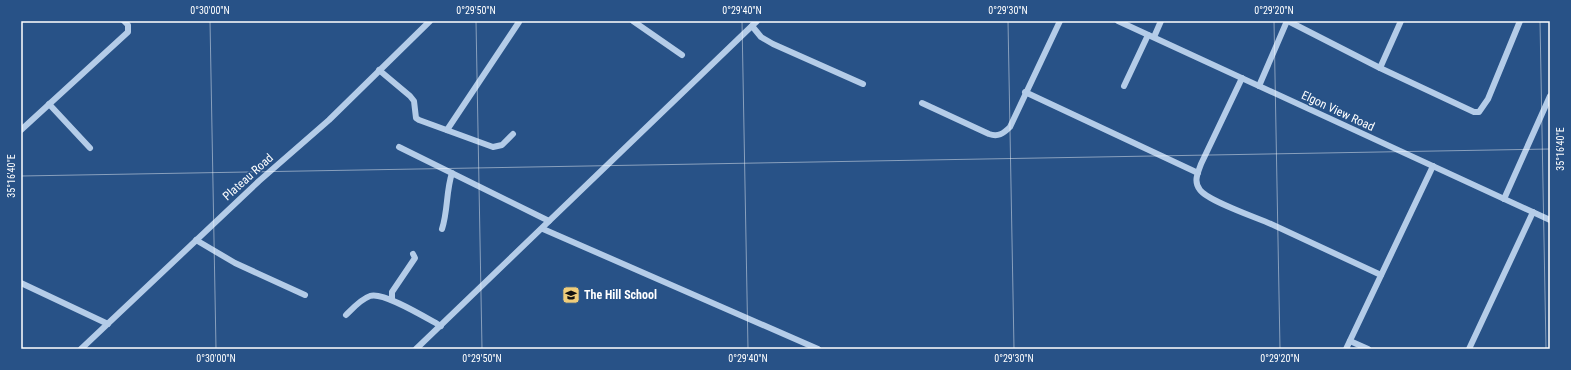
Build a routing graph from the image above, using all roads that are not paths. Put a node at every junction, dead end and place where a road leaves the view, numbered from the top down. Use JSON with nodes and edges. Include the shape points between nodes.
{"nodes":[{"id":1,"x":124,"y":21,"type":"edge"},
{"id":2,"x":430,"y":21,"type":"edge"},
{"id":3,"x":633,"y":21,"type":"edge"},
{"id":4,"x":758,"y":21,"type":"edge"},
{"id":5,"x":1060,"y":21,"type":"edge"},
{"id":6,"x":1118,"y":21,"type":"edge"},
{"id":7,"x":1161,"y":21,"type":"edge"},
{"id":8,"x":1287,"y":21,"type":"edge"},
{"id":9,"x":1400,"y":21,"type":"edge"},
{"id":10,"x":1520,"y":21,"type":"edge"},
{"id":11,"x":519,"y":22,"type":"dead end"},
{"id":12,"x":752,"y":26,"type":"junction"},
{"id":13,"x":1151,"y":36,"type":"junction"},
{"id":14,"x":682,"y":55,"type":"dead end"},
{"id":15,"x":1380,"y":68,"type":"junction"},
{"id":16,"x":379,"y":70,"type":"junction"},
{"id":17,"x":1242,"y":78,"type":"junction"},
{"id":18,"x":864,"y":84,"type":"dead end"},
{"id":19,"x":1124,"y":86,"type":"dead end"},
{"id":20,"x":1259,"y":86,"type":"junction"},
{"id":21,"x":1025,"y":92,"type":"junction"},
{"id":22,"x":1550,"y":96,"type":"edge"},
{"id":23,"x":922,"y":103,"type":"dead end"},
{"id":24,"x":49,"y":104,"type":"junction"},
{"id":25,"x":22,"y":128,"type":"edge"},
{"id":26,"x":447,"y":130,"type":"junction"},
{"id":27,"x":513,"y":134,"type":"dead end"},
{"id":28,"x":399,"y":147,"type":"dead end"},
{"id":29,"x":90,"y":148,"type":"dead end"},
{"id":30,"x":1433,"y":166,"type":"junction"},
{"id":31,"x":452,"y":173,"type":"junction"},
{"id":32,"x":1198,"y":173,"type":"junction"},
{"id":33,"x":1504,"y":199,"type":"junction"},
{"id":34,"x":1533,"y":212,"type":"junction"},
{"id":35,"x":1550,"y":220,"type":"edge"},
{"id":36,"x":550,"y":221,"type":"junction"},
{"id":37,"x":442,"y":229,"type":"dead end"},
{"id":38,"x":543,"y":229,"type":"junction"},
{"id":39,"x":196,"y":240,"type":"junction"},
{"id":40,"x":413,"y":254,"type":"dead end"},
{"id":41,"x":1381,"y":275,"type":"junction"},
{"id":42,"x":21,"y":283,"type":"edge"},
{"id":43,"x":305,"y":295,"type":"dead end"},
{"id":44,"x":392,"y":300,"type":"junction"},
{"id":45,"x":346,"y":315,"type":"dead end"},
{"id":46,"x":108,"y":324,"type":"junction"},
{"id":47,"x":441,"y":326,"type":"junction"},
{"id":48,"x":1350,"y":341,"type":"junction"},
{"id":49,"x":82,"y":349,"type":"edge"},
{"id":50,"x":416,"y":349,"type":"edge"},
{"id":51,"x":818,"y":349,"type":"edge"},
{"id":52,"x":1346,"y":349,"type":"edge"},
{"id":53,"x":1368,"y":349,"type":"edge"},
{"id":54,"x":1469,"y":349,"type":"edge"}],
"edges":[{"from":1,"to":24,"type":"street","via":[[128,26],[128,32]]},
{"from":2,"to":16,"type":"street","name":"Plateau Road"},
{"from":3,"to":14,"type":"street"},
{"from":4,"to":12,"type":"street"},
{"from":5,"to":21,"type":"street"},
{"from":6,"to":13,"type":"street","name":"Elgon View Road"},
{"from":7,"to":13,"type":"street"},
{"from":8,"to":15,"type":"street"},
{"from":8,"to":20,"type":"street"},
{"from":9,"to":15,"type":"street"},
{"from":10,"to":15,"type":"street","via":[[1488,99],[1478,112],[1472,112]]},
{"from":11,"to":26,"type":"street"},
{"from":12,"to":18,"type":"street","via":[[761,37],[774,44]]},
{"from":12,"to":36,"type":"street"},
{"from":13,"to":17,"type":"street","name":"Elgon View Road"},
{"from":13,"to":19,"type":"street"},
{"from":16,"to":26,"type":"street","via":[[414,101],[416,118]]},
{"from":16,"to":39,"type":"street","name":"Plateau Road","via":[[329,120]]},
{"from":17,"to":20,"type":"street","name":"Elgon View Road"},
{"from":17,"to":32,"type":"street"},
{"from":20,"to":30,"type":"street","name":"Elgon View Road"},
{"from":21,"to":23,"type":"street","via":[[1010,127],[1004,133],[995,136]]},
{"from":21,"to":32,"type":"street"},
{"from":22,"to":33,"type":"street"},
{"from":24,"to":25,"type":"street"},
{"from":24,"to":29,"type":"street"},
{"from":26,"to":27,"type":"street","via":[[493,147],[502,145]]},
{"from":28,"to":31,"type":"street"},
{"from":30,"to":33,"type":"street","name":"Elgon View Road"},
{"from":30,"to":41,"type":"street"},
{"from":31,"to":36,"type":"street"},
{"from":31,"to":37,"type":"street","via":[[447,215]]},
{"from":32,"to":41,"type":"street","via":[[1196,183],[1210,198]]},
{"from":33,"to":34,"type":"street","name":"Elgon View Road"},
{"from":34,"to":35,"type":"street","name":"Elgon View Road"},
{"from":34,"to":54,"type":"street"},
{"from":36,"to":38,"type":"street"},
{"from":38,"to":47,"type":"street"},
{"from":38,"to":51,"type":"street"},
{"from":39,"to":43,"type":"street","via":[[235,263]]},
{"from":39,"to":46,"type":"street","name":"Plateau Road"},
{"from":40,"to":44,"type":"street","via":[[415,258],[392,292]]},
{"from":41,"to":48,"type":"street"},
{"from":42,"to":46,"type":"street"},
{"from":44,"to":45,"type":"street","via":[[371,295]]},
{"from":44,"to":47,"type":"street"},
{"from":46,"to":49,"type":"street","name":"Plateau Road"},
{"from":47,"to":50,"type":"street"},
{"from":48,"to":52,"type":"street"},
{"from":48,"to":53,"type":"street"}]}
